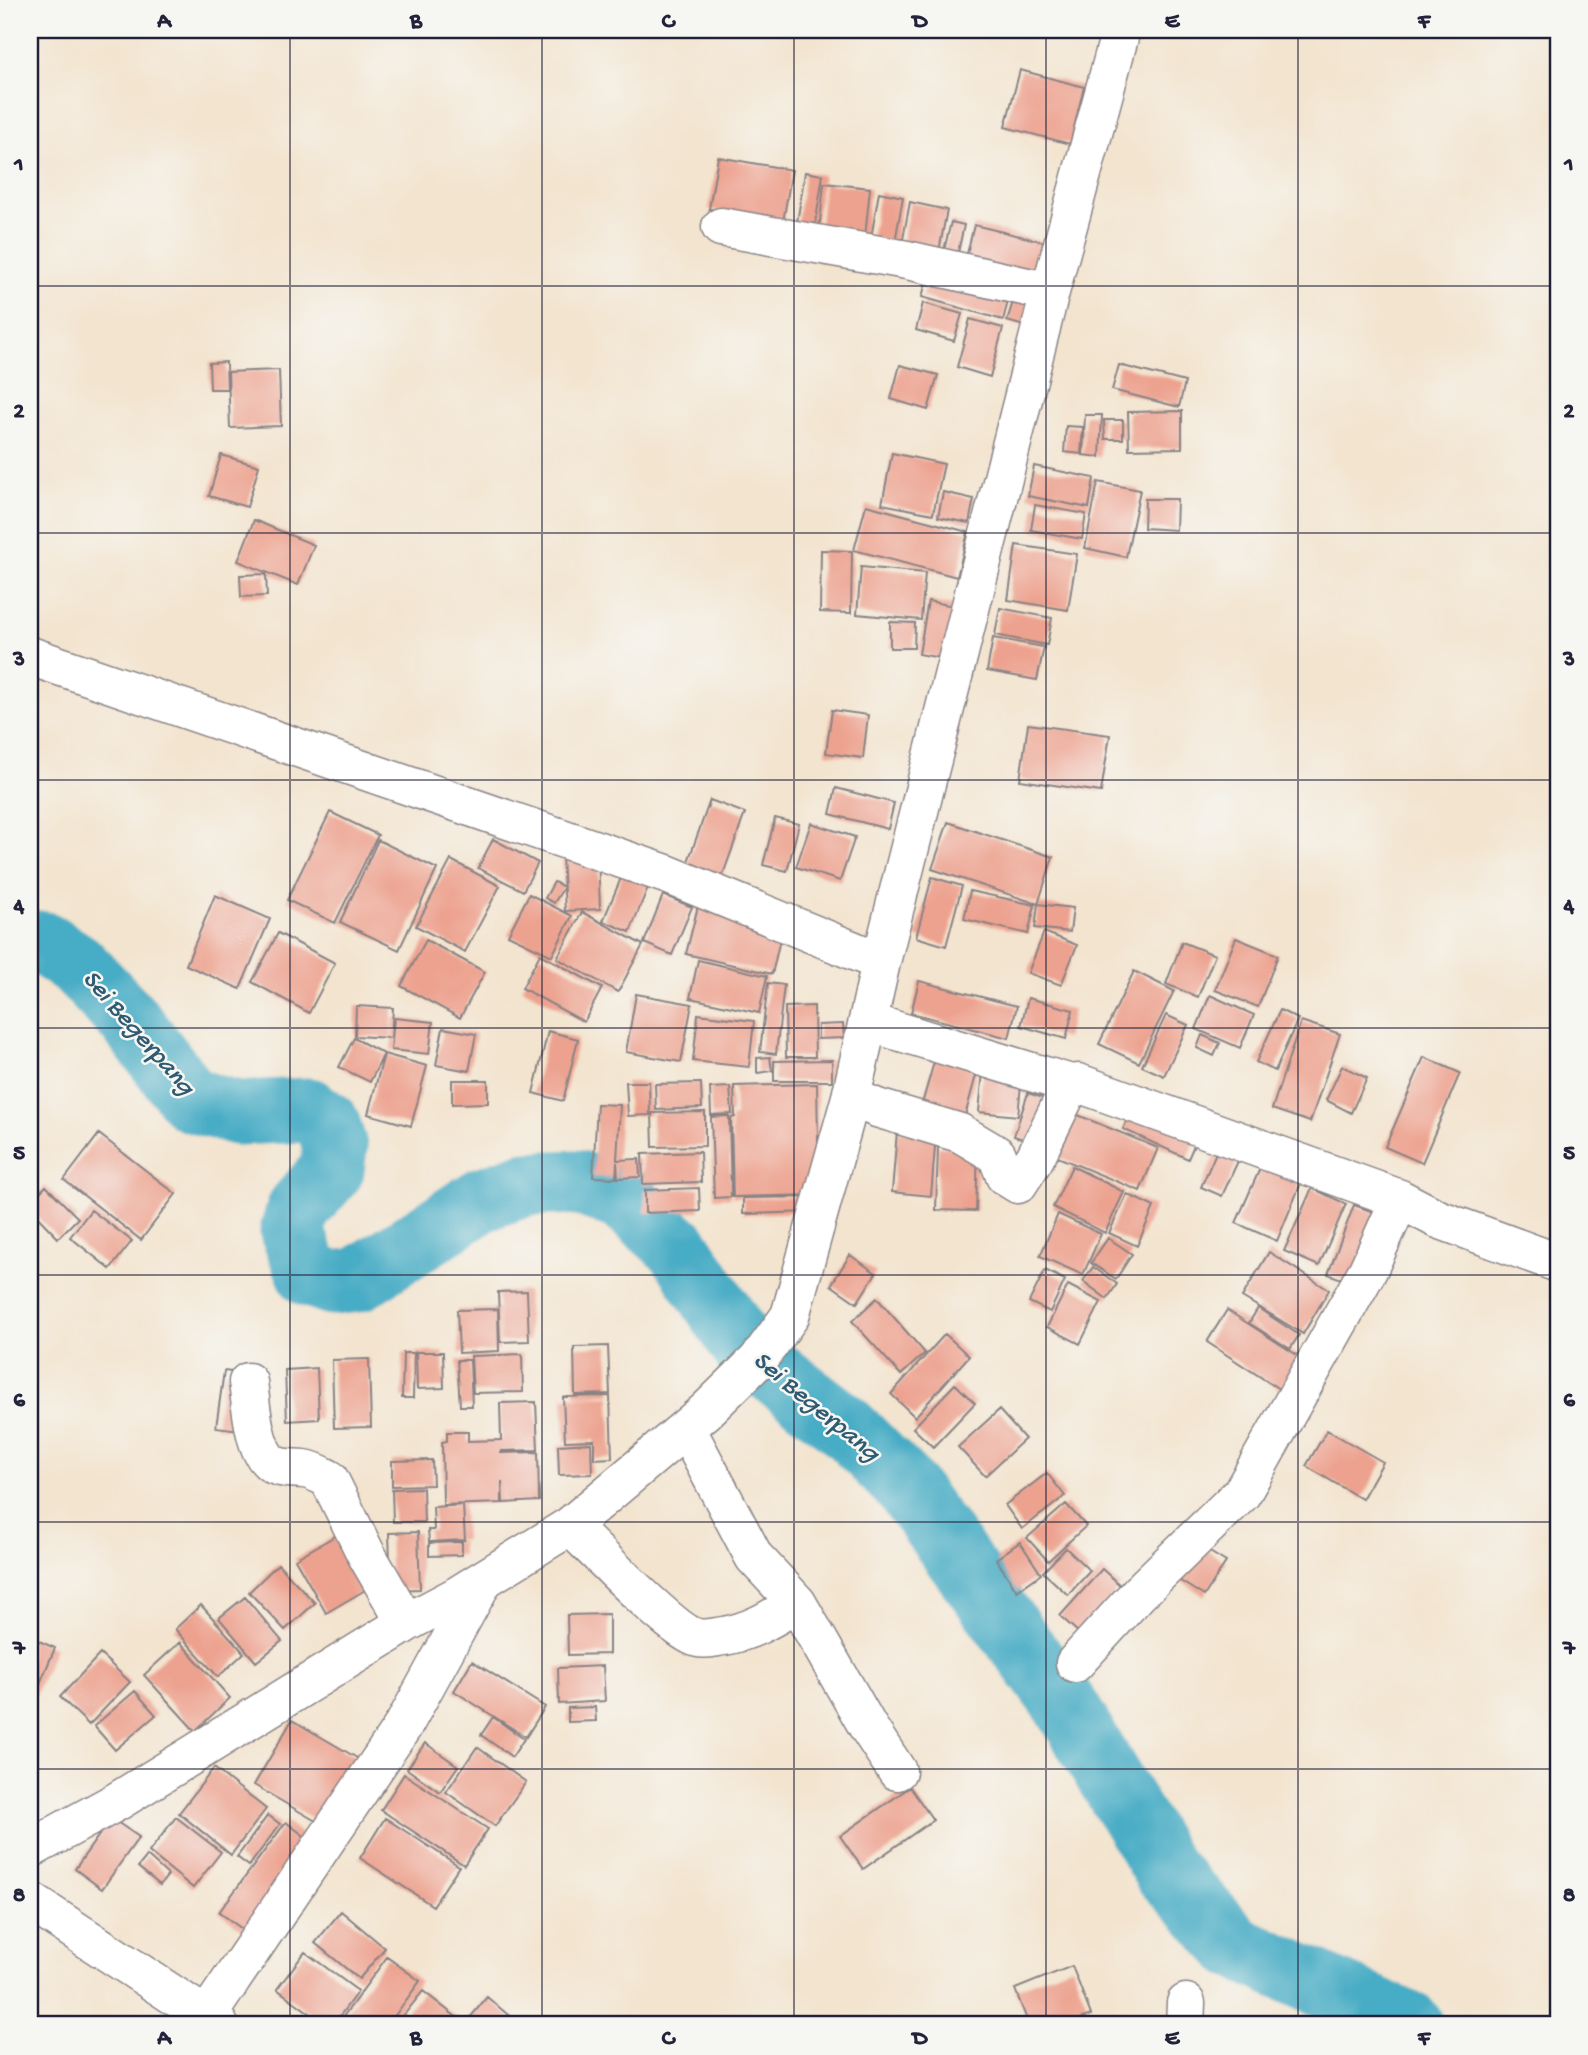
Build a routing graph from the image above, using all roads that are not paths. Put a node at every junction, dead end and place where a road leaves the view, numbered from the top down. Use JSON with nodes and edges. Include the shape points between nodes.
{"nodes":[{"id":1,"x":1121,"y":30,"type":"edge"},
{"id":2,"x":721,"y":227,"type":"dead end"},
{"id":3,"x":1050,"y":292,"type":"junction"},
{"id":4,"x":30,"y":656,"type":"edge"},
{"id":5,"x":881,"y":962,"type":"junction"},
{"id":6,"x":868,"y":1022,"type":"junction"},
{"id":7,"x":1071,"y":1084,"type":"junction"},
{"id":8,"x":851,"y":1097,"type":"junction"},
{"id":9,"x":1400,"y":1199,"type":"junction"},
{"id":10,"x":1558,"y":1263,"type":"edge"},
{"id":11,"x":248,"y":1382,"type":"dead end"},
{"id":12,"x":696,"y":1420,"type":"junction"},
{"id":13,"x":570,"y":1526,"type":"junction"},
{"id":14,"x":484,"y":1579,"type":"junction"},
{"id":15,"x":797,"y":1603,"type":"junction"},
{"id":16,"x":406,"y":1623,"type":"junction"},
{"id":17,"x":1075,"y":1663,"type":"dead end"},
{"id":18,"x":897,"y":1771,"type":"dead end"},
{"id":19,"x":30,"y":1849,"type":"edge"},
{"id":20,"x":30,"y":1901,"type":"edge"},
{"id":21,"x":213,"y":2021,"type":"edge"}],
"edges":[{"from":1,"to":3,"type":"street"},
{"from":2,"to":3,"type":"street","via":[[907,260]]},
{"from":3,"to":5,"type":"street"},
{"from":4,"to":5,"type":"street","via":[[669,875]]},
{"from":5,"to":6,"type":"street"},
{"from":6,"to":7,"type":"street"},
{"from":6,"to":8,"type":"street"},
{"from":7,"to":8,"type":"street","via":[[1018,1184],[1004,1176],[997,1155],[960,1133]]},
{"from":7,"to":9,"type":"street"},
{"from":8,"to":12,"type":"street","via":[[790,1316],[758,1360]]},
{"from":9,"to":10,"type":"street","via":[[1438,1219]]},
{"from":9,"to":17,"type":"street","via":[[1368,1270],[1242,1493]]},
{"from":11,"to":16,"type":"street","via":[[254,1425],[267,1460],[329,1479]]},
{"from":12,"to":13,"type":"street"},
{"from":12,"to":15,"type":"street","via":[[754,1557]]},
{"from":13,"to":14,"type":"street"},
{"from":13,"to":15,"type":"street","via":[[693,1637],[740,1633]]},
{"from":14,"to":16,"type":"street"},
{"from":14,"to":21,"type":"street","via":[[405,1723]]},
{"from":15,"to":18,"type":"street"},
{"from":16,"to":19,"type":"street","via":[[118,1801]]},
{"from":20,"to":21,"type":"street"}]}
